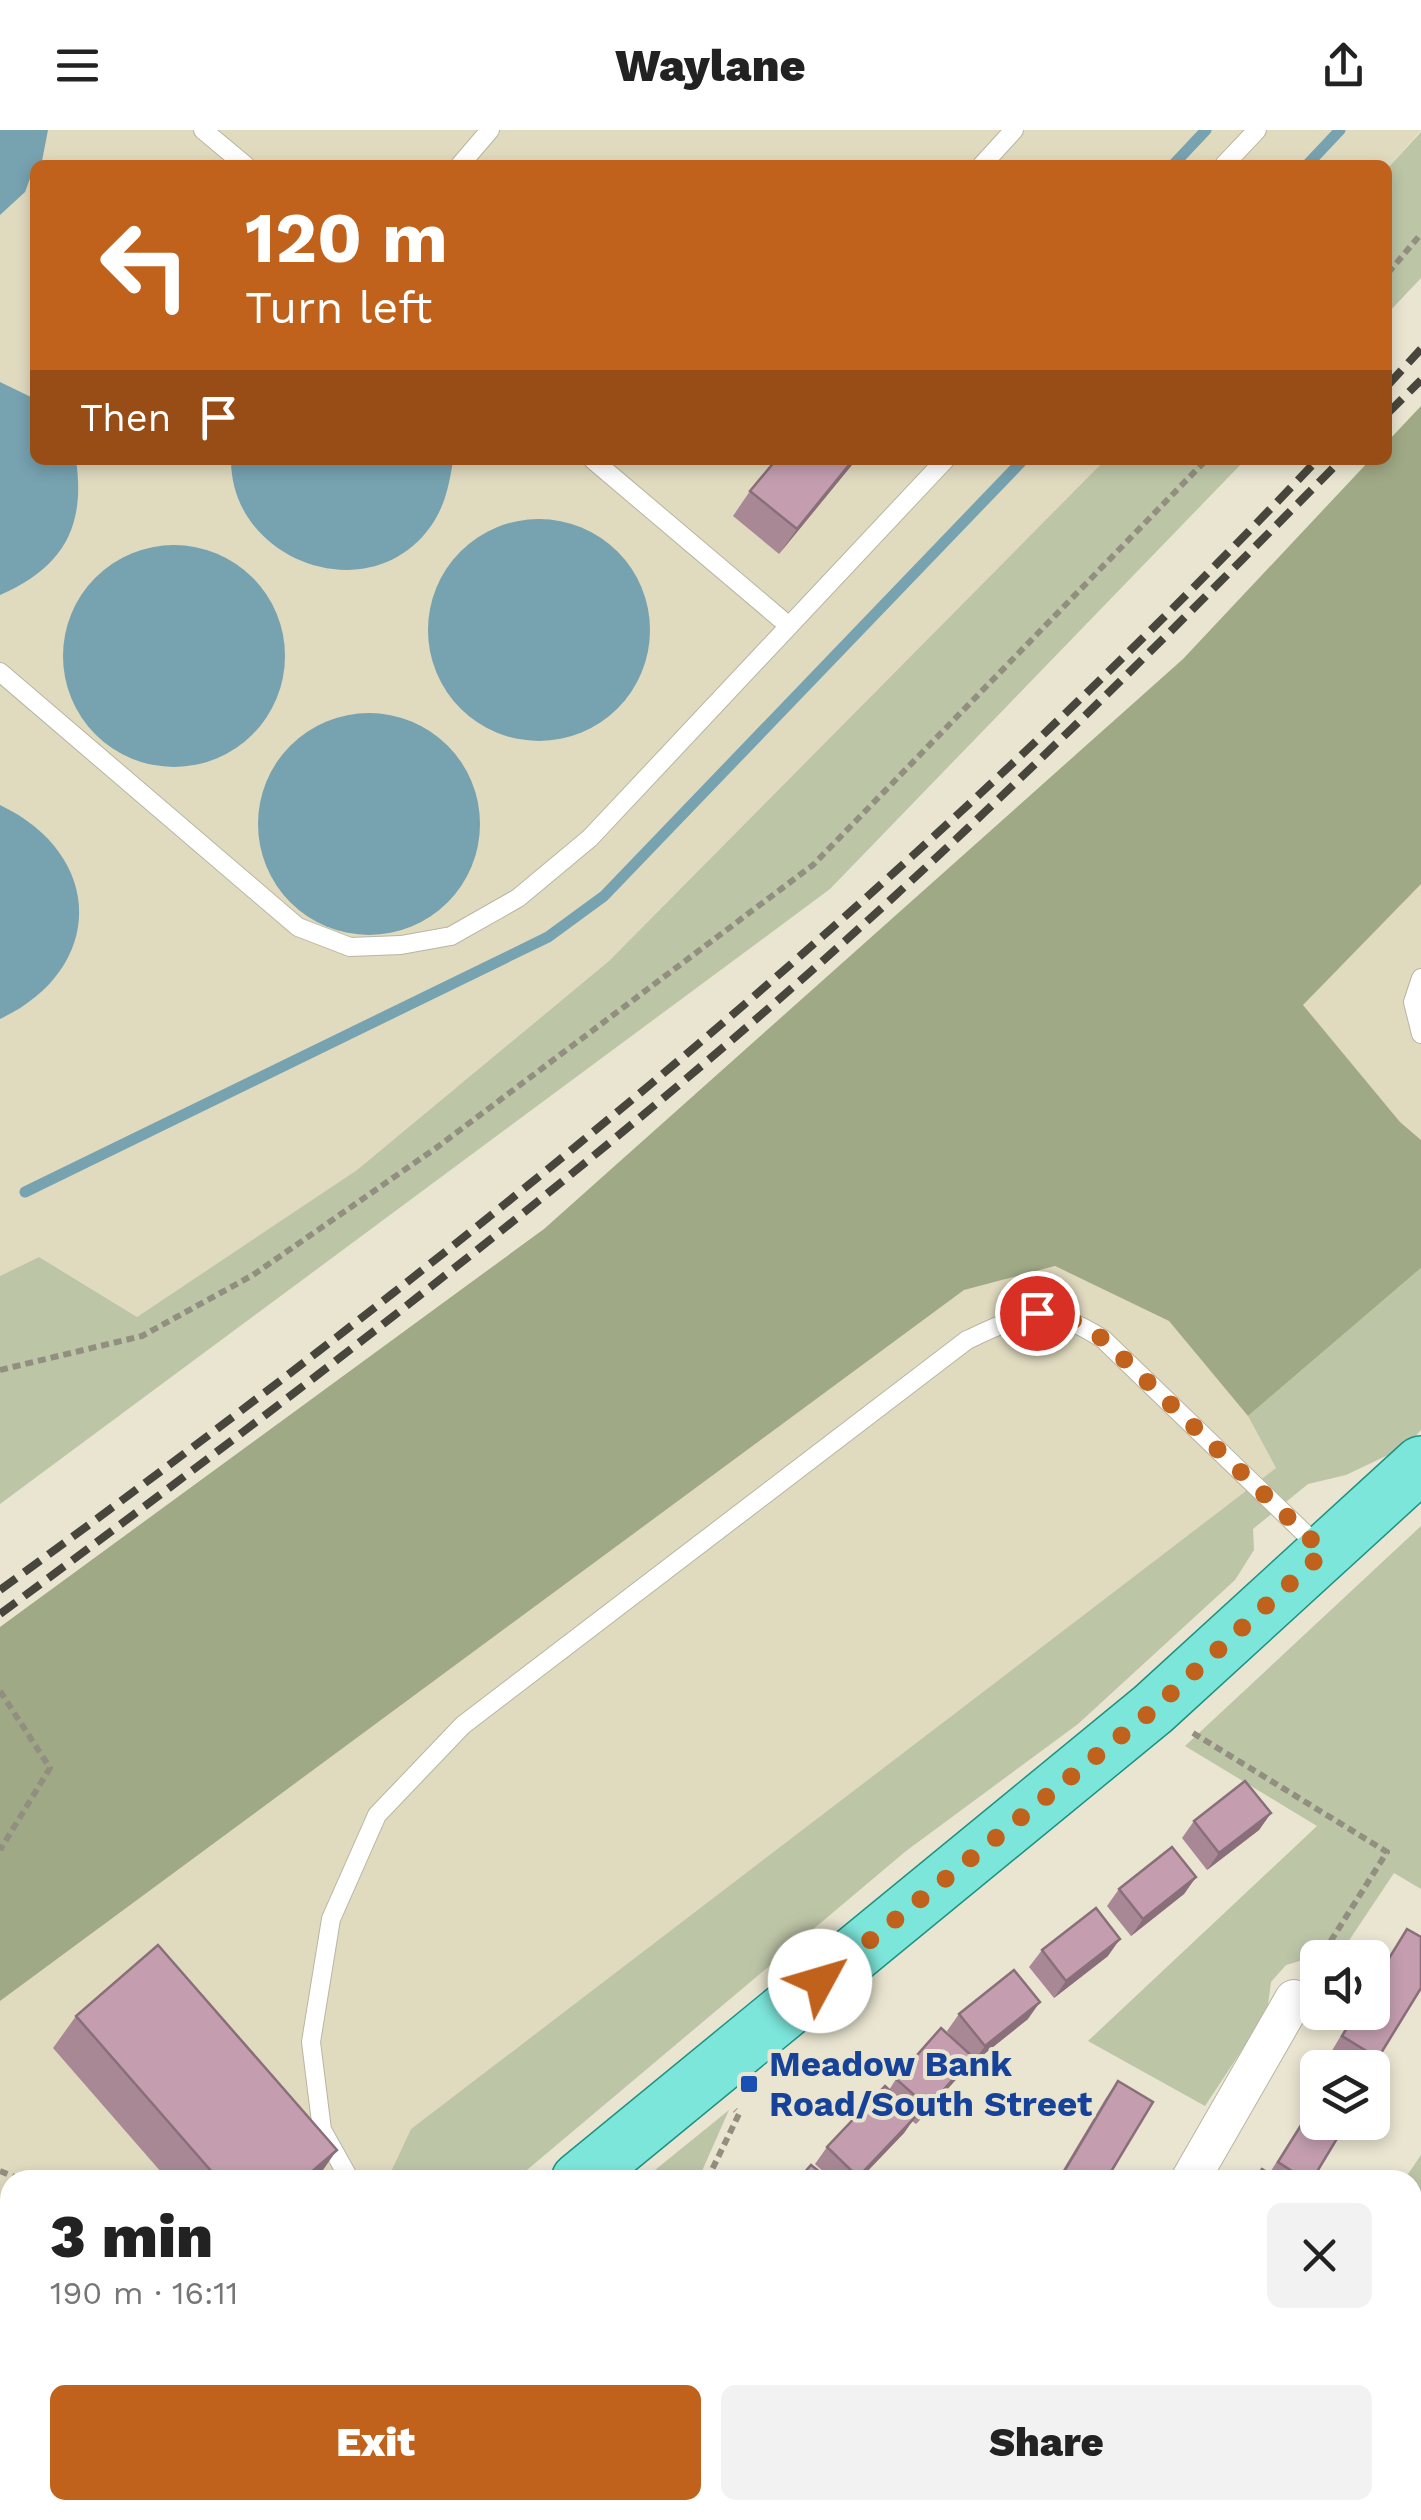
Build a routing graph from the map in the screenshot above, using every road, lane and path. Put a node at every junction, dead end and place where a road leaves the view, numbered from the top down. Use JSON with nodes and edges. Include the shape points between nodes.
{"nodes":[{"id":1,"x":203,"y":130,"type":"edge"},
{"id":2,"x":490,"y":130,"type":"edge"},
{"id":3,"x":1014,"y":130,"type":"edge"},
{"id":4,"x":1257,"y":130,"type":"edge"},
{"id":5,"x":238,"y":160,"type":"edge"},
{"id":6,"x":464,"y":160,"type":"edge"},
{"id":7,"x":987,"y":160,"type":"edge"},
{"id":8,"x":1229,"y":160,"type":"edge"},
{"id":9,"x":1421,"y":234,"type":"edge"},
{"id":10,"x":1392,"y":267,"type":"edge"},
{"id":11,"x":599,"y":465,"type":"edge"},
{"id":12,"x":940,"y":465,"type":"edge"},
{"id":13,"x":1201,"y":465,"type":"edge"},
{"id":14,"x":789,"y":626,"type":"junction"},
{"id":15,"x":0,"y":672,"type":"edge"},
{"id":16,"x":1421,"y":978,"type":"edge"},
{"id":17,"x":1421,"y":1034,"type":"edge"},
{"id":18,"x":0,"y":1370,"type":"edge"},
{"id":19,"x":1421,"y":1464,"type":"edge"},
{"id":20,"x":1324,"y":1552,"type":"junction"},
{"id":21,"x":0,"y":1690,"type":"edge"},
{"id":22,"x":1154,"y":1709,"type":"junction"},
{"id":23,"x":0,"y":1850,"type":"edge"},
{"id":24,"x":1331,"y":1940,"type":"edge"},
{"id":25,"x":1294,"y":1999,"type":"dead end"},
{"id":26,"x":344,"y":2170,"type":"edge"},
{"id":27,"x":591,"y":2170,"type":"edge"},
{"id":28,"x":1196,"y":2170,"type":"edge"}],
"edges":[{"from":1,"to":5,"type":"lane"},
{"from":2,"to":6,"type":"lane"},
{"from":3,"to":7,"type":"lane"},
{"from":4,"to":8,"type":"lane"},
{"from":9,"to":10,"type":"path"},
{"from":11,"to":14,"type":"lane"},
{"from":12,"to":14,"type":"lane"},
{"from":13,"to":18,"type":"path","via":[[813,865],[436,1148],[254,1275],[142,1336]]},
{"from":14,"to":15,"type":"lane","via":[[590,838],[518,898],[451,936],[401,946],[350,946],[298,927]]},
{"from":16,"to":17,"type":"lane","via":[[1413,1002]]},
{"from":19,"to":20,"type":"main road"},
{"from":20,"to":22,"type":"main road"},
{"from":20,"to":26,"type":"lane","via":[[1117,1352],[1069,1318],[1037,1313],[967,1340],[463,1724],[377,1815],[330,1919],[311,2042],[322,2130]]},
{"from":21,"to":23,"type":"path","via":[[50,1768]]},
{"from":22,"to":24,"type":"path","via":[[1387,1852]]},
{"from":22,"to":27,"type":"main road"},
{"from":25,"to":28,"type":"street"}]}
